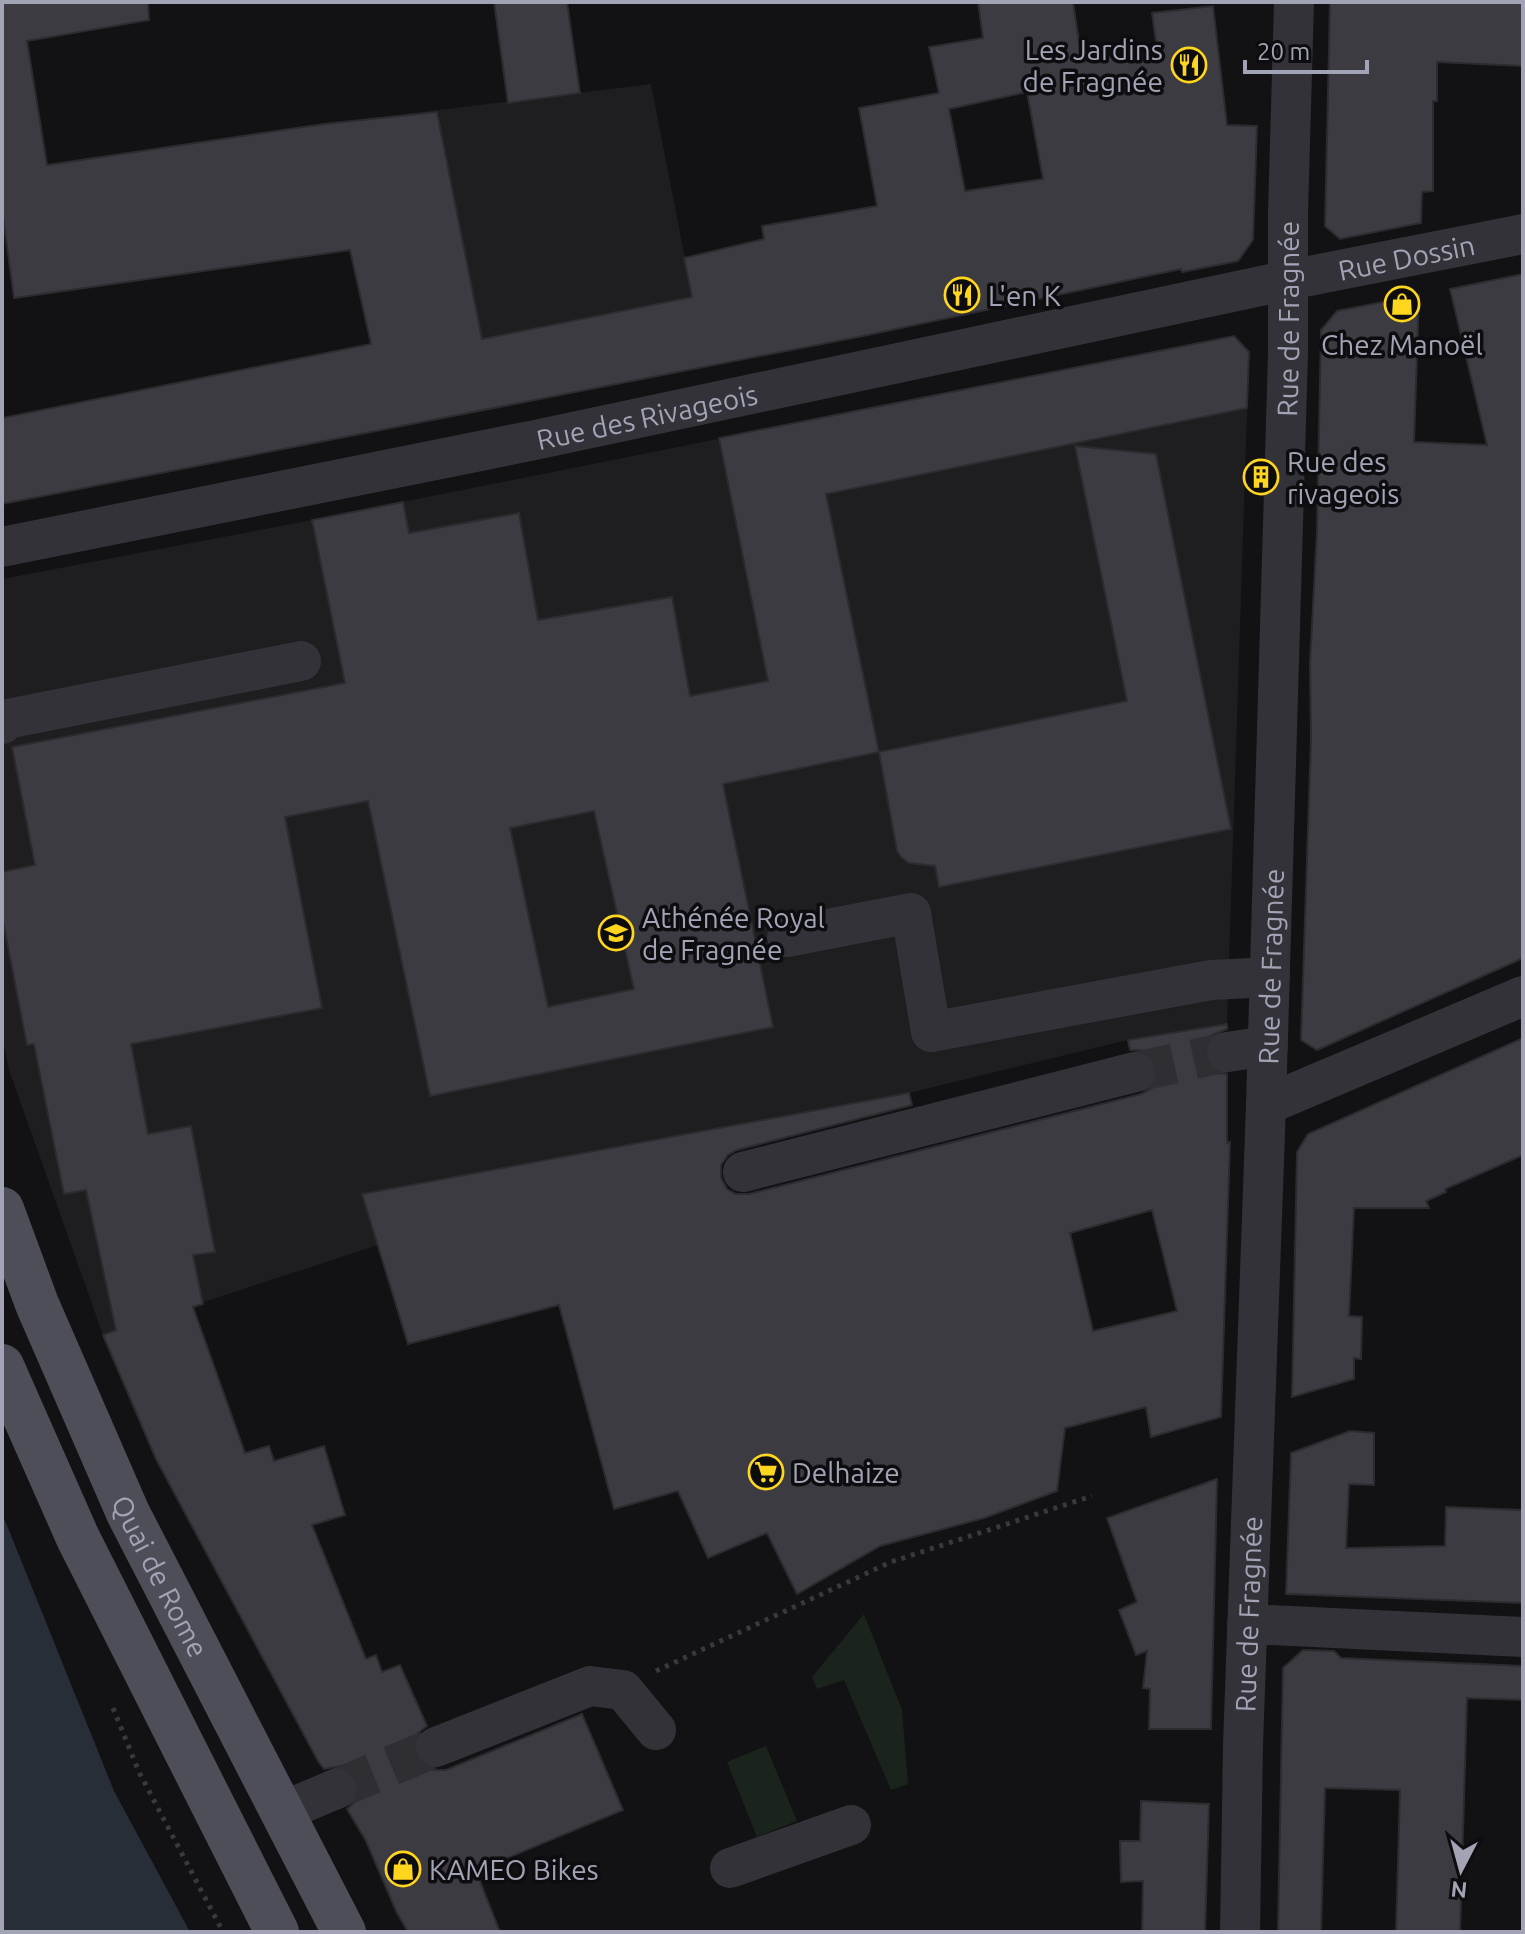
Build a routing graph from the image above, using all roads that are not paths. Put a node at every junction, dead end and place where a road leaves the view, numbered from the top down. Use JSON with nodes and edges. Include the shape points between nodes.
{"nodes":[{"id":1,"x":1294,"y":2,"type":"edge"},
{"id":2,"x":1523,"y":234,"type":"edge"},
{"id":3,"x":1289,"y":280,"type":"junction"},
{"id":4,"x":2,"y":547,"type":"edge"},
{"id":5,"x":301,"y":661,"type":"dead end"},
{"id":6,"x":2,"y":724,"type":"edge"},
{"id":7,"x":787,"y":937,"type":"dead end"},
{"id":8,"x":1270,"y":977,"type":"junction"},
{"id":9,"x":1523,"y":996,"type":"edge"},
{"id":10,"x":1268,"y":1046,"type":"junction"},
{"id":11,"x":1227,"y":1052,"type":"tunnel mouth"},
{"id":12,"x":1135,"y":1072,"type":"tunnel mouth"},
{"id":13,"x":1266,"y":1105,"type":"junction"},
{"id":14,"x":743,"y":1172,"type":"dead end"},
{"id":15,"x":2,"y":1209,"type":"edge"},
{"id":16,"x":2,"y":1366,"type":"edge"},
{"id":17,"x":1247,"y":1624,"type":"junction"},
{"id":18,"x":1523,"y":1637,"type":"edge"},
{"id":19,"x":656,"y":1730,"type":"dead end"},
{"id":20,"x":436,"y":1747,"type":"tunnel mouth"},
{"id":21,"x":336,"y":1789,"type":"tunnel mouth"},
{"id":22,"x":281,"y":1812,"type":"junction"},
{"id":23,"x":851,"y":1825,"type":"dead end"},
{"id":24,"x":730,"y":1868,"type":"dead end"},
{"id":25,"x":277,"y":1932,"type":"edge"},
{"id":26,"x":344,"y":1932,"type":"edge"},
{"id":27,"x":1240,"y":1932,"type":"edge"}],
"edges":[{"from":1,"to":3,"type":"street","name":"Rue de Fragnée"},
{"from":2,"to":3,"type":"street","name":"Rue Dossin"},
{"from":3,"to":4,"type":"street","name":"Rue des Rivageois"},
{"from":3,"to":8,"type":"street","name":"Rue de Fragnée"},
{"from":5,"to":6,"type":"street"},
{"from":7,"to":8,"type":"street","via":[[911,913],[931,1032],[1211,980]]},
{"from":8,"to":10,"type":"street","name":"Rue de Fragnée"},
{"from":9,"to":13,"type":"street"},
{"from":10,"to":11,"type":"street"},
{"from":10,"to":13,"type":"street","name":"Rue de Fragnée"},
{"from":12,"to":14,"type":"street"},
{"from":13,"to":17,"type":"street","name":"Rue de Fragnée"},
{"from":15,"to":22,"type":"main road","name":"Quai de Rome","via":[[37,1304],[128,1513]]},
{"from":16,"to":25,"type":"main road","name":"Quai de Rome","via":[[78,1538]]},
{"from":17,"to":18,"type":"street"},
{"from":17,"to":27,"type":"street","name":"Rue de Fragnée"},
{"from":19,"to":20,"type":"street","via":[[623,1690],[590,1686]]},
{"from":21,"to":22,"type":"street"},
{"from":22,"to":26,"type":"main road","name":"Quai de Rome"},
{"from":23,"to":24,"type":"street"}]}
